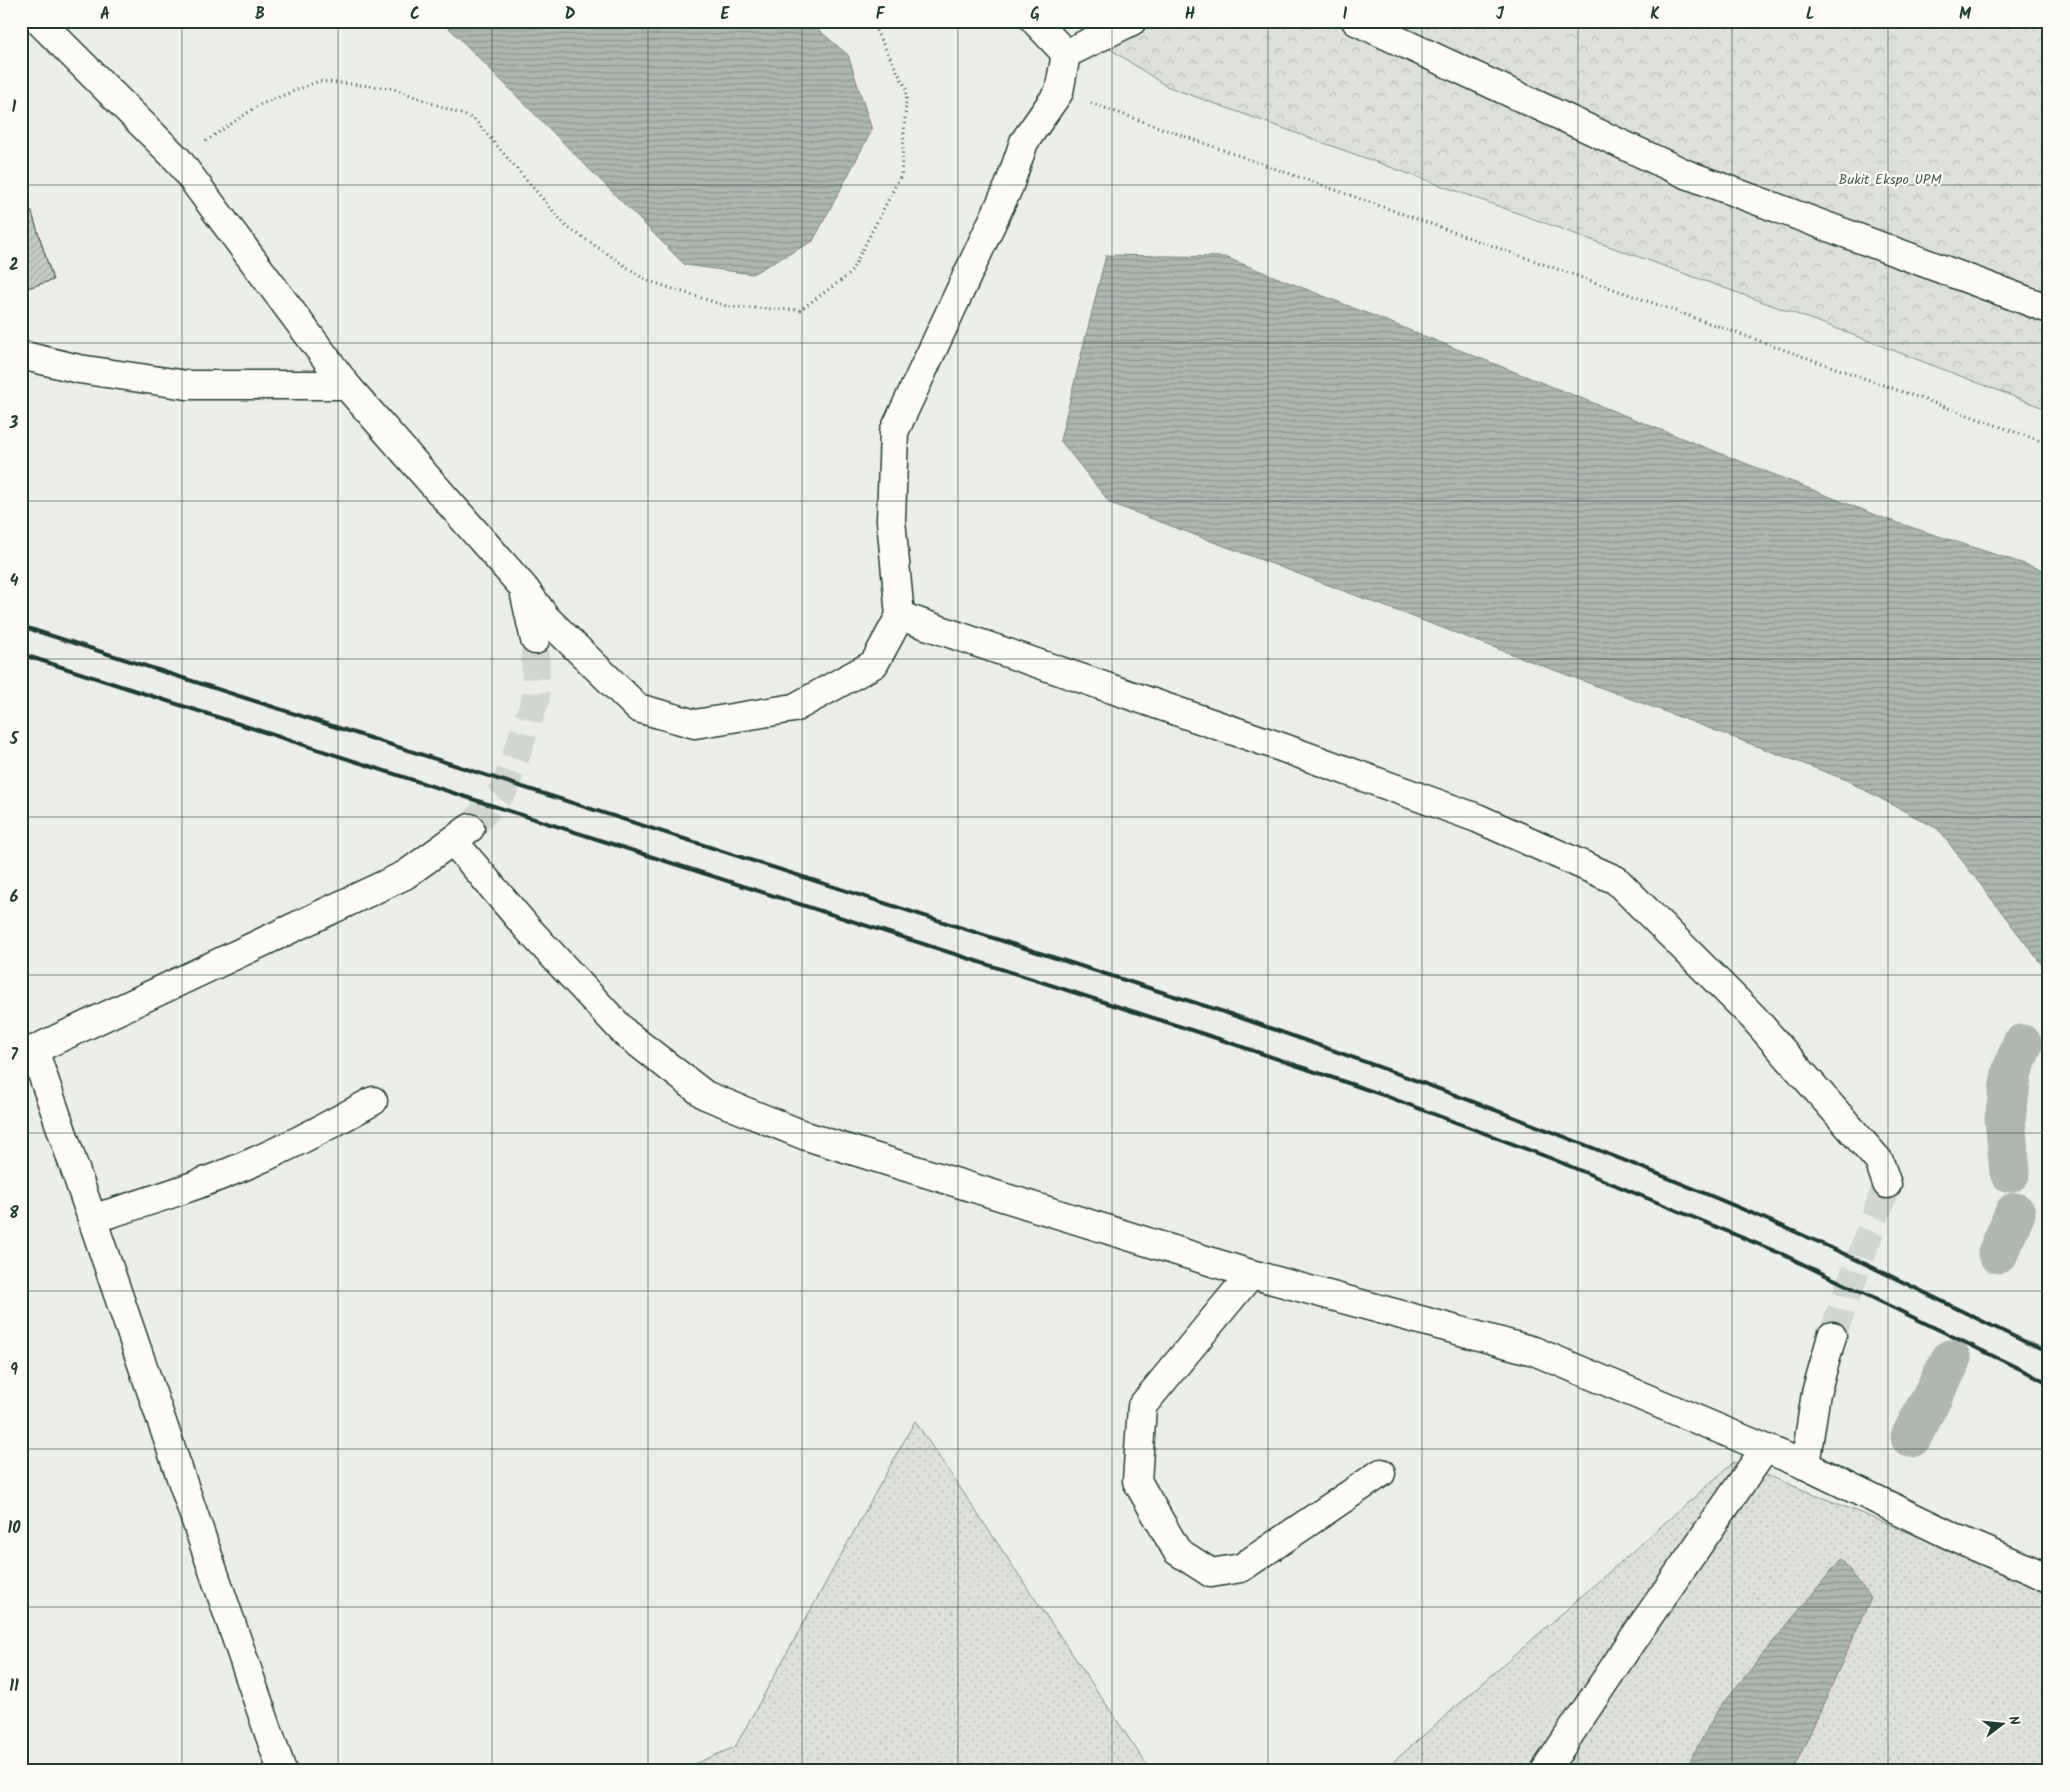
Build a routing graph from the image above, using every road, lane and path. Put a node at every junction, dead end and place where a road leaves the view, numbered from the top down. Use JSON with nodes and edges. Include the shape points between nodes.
{"nodes":[{"id":1,"x":39,"y":21,"type":"edge"},
{"id":2,"x":871,"y":21,"type":"edge"},
{"id":3,"x":1034,"y":21,"type":"edge"},
{"id":4,"x":1132,"y":21,"type":"edge"},
{"id":5,"x":1356,"y":21,"type":"edge"},
{"id":6,"x":1066,"y":54,"type":"junction"},
{"id":7,"x":1059,"y":92,"type":"junction"},
{"id":8,"x":178,"y":160,"type":"junction"},
{"id":9,"x":2049,"y":309,"type":"edge"},
{"id":10,"x":21,"y":355,"type":"edge"},
{"id":11,"x":346,"y":384,"type":"junction"},
{"id":12,"x":2049,"y":444,"type":"edge"},
{"id":13,"x":524,"y":588,"type":"junction"},
{"id":14,"x":900,"y":616,"type":"junction"},
{"id":15,"x":535,"y":640,"type":"tunnel mouth"},
{"id":16,"x":28,"y":1053,"type":"edge"},
{"id":17,"x":373,"y":1101,"type":"dead end"},
{"id":18,"x":1888,"y":1184,"type":"tunnel mouth"},
{"id":19,"x":92,"y":1219,"type":"junction"},
{"id":20,"x":1251,"y":1274,"type":"junction"},
{"id":21,"x":1832,"y":1336,"type":"tunnel mouth"},
{"id":22,"x":1765,"y":1449,"type":"junction"},
{"id":23,"x":1805,"y":1465,"type":"junction"},
{"id":24,"x":1381,"y":1473,"type":"dead end"},
{"id":25,"x":2049,"y":1578,"type":"edge"},
{"id":26,"x":282,"y":1771,"type":"edge"},
{"id":27,"x":1546,"y":1771,"type":"edge"}],
"edges":[{"from":1,"to":8,"type":"street"},
{"from":2,"to":8,"type":"path","via":[[907,90],[901,175],[850,274],[800,310],[729,307],[646,280],[566,226],[474,119],[392,88],[319,81],[259,105]]},
{"from":3,"to":6,"type":"street"},
{"from":4,"to":6,"type":"street"},
{"from":5,"to":9,"type":"street","via":[[1686,174]]},
{"from":6,"to":7,"type":"street"},
{"from":7,"to":12,"type":"path"},
{"from":7,"to":14,"type":"street","via":[[1024,142],[1009,186],[894,432],[891,520]]},
{"from":8,"to":11,"type":"street"},
{"from":10,"to":11,"type":"street","via":[[79,369],[187,385]]},
{"from":11,"to":13,"type":"street"},
{"from":13,"to":14,"type":"street","via":[[546,618],[638,708],[694,724],[794,708],[874,664]]},
{"from":13,"to":15,"type":"street"},
{"from":14,"to":18,"type":"street","via":[[1477,818],[1616,880],[1753,1017],[1879,1161]]},
{"from":16,"to":19,"type":"street"},
{"from":16,"to":20,"type":"street","via":[[406,875],[462,834],[529,930],[625,1033],[705,1095],[806,1136]]},
{"from":17,"to":19,"type":"street","via":[[250,1164],[184,1190]]},
{"from":19,"to":26,"type":"street"},
{"from":20,"to":22,"type":"street","via":[[1534,1352]]},
{"from":20,"to":24,"type":"street","via":[[1142,1406],[1137,1481],[1177,1551],[1211,1573],[1241,1568]]},
{"from":21,"to":23,"type":"street","via":[[1816,1393]]},
{"from":22,"to":23,"type":"street"},
{"from":22,"to":27,"type":"street"},
{"from":23,"to":25,"type":"street","via":[[1958,1539]]}]}
